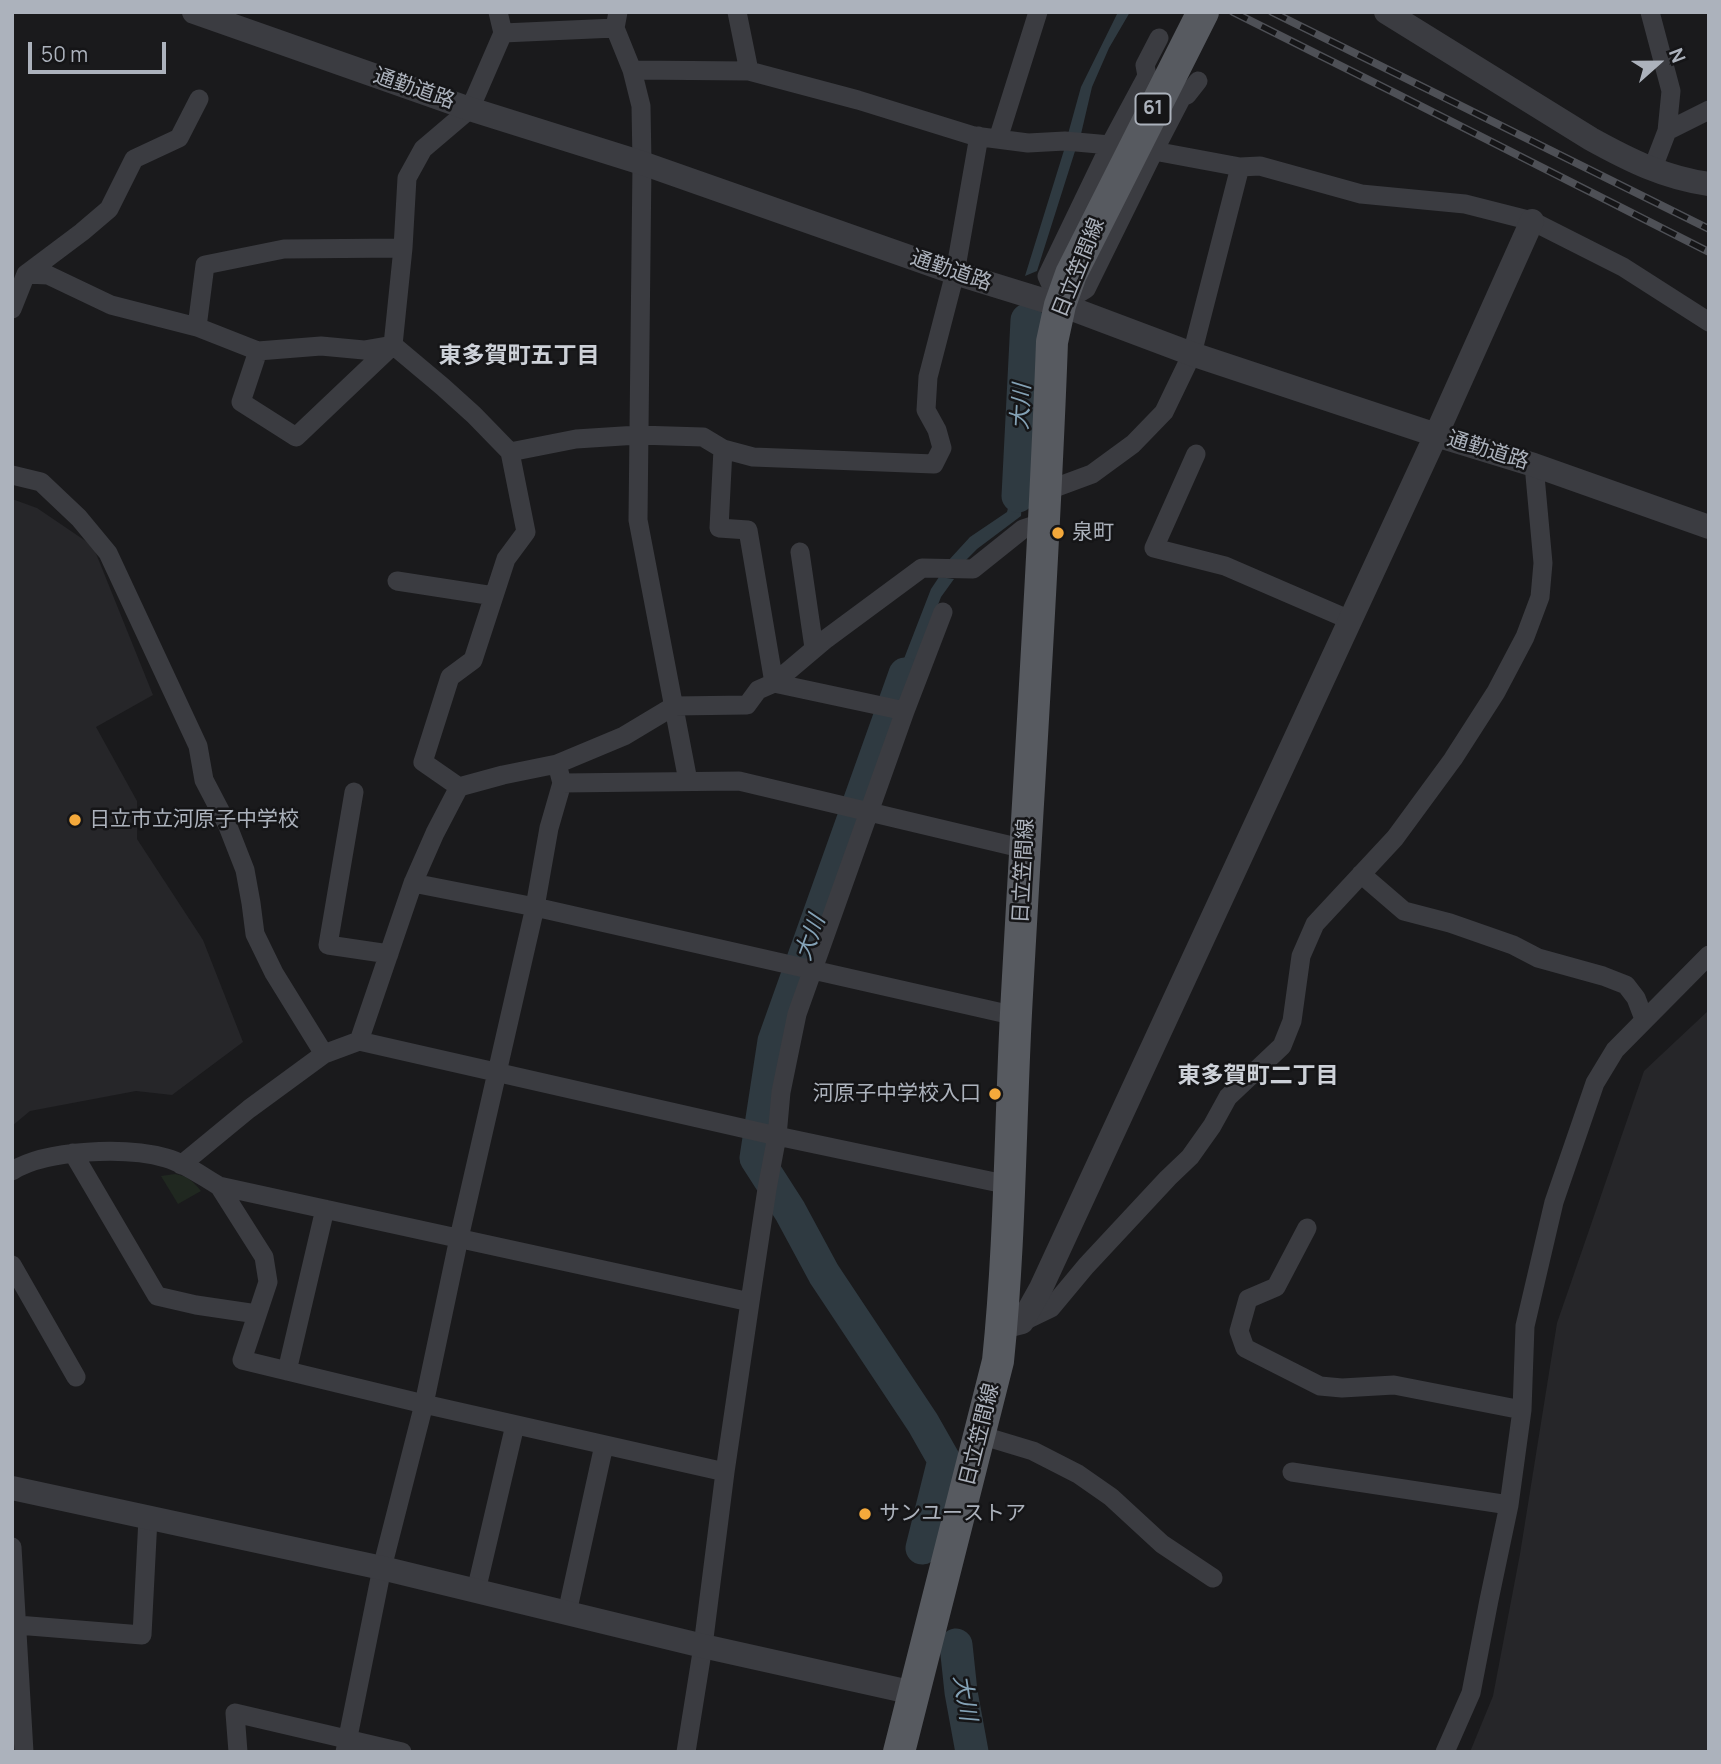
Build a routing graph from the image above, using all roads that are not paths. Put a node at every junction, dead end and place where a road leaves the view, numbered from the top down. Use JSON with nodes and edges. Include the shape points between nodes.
{"nodes":[{"id":1,"x":194,"y":12,"type":"edge"},
{"id":2,"x":498,"y":12,"type":"edge"},
{"id":3,"x":737,"y":12,"type":"edge"},
{"id":4,"x":1038,"y":12,"type":"edge"},
{"id":5,"x":1203,"y":12,"type":"edge"},
{"id":6,"x":1386,"y":12,"type":"edge"},
{"id":7,"x":1650,"y":12,"type":"edge"},
{"id":8,"x":617,"y":20,"type":"edge"},
{"id":9,"x":503,"y":33,"type":"junction"},
{"id":10,"x":1159,"y":38,"type":"dead end"},
{"id":11,"x":632,"y":70,"type":"junction"},
{"id":12,"x":749,"y":71,"type":"junction"},
{"id":13,"x":1198,"y":81,"type":"dead end"},
{"id":14,"x":199,"y":99,"type":"dead end"},
{"id":15,"x":470,"y":109,"type":"junction"},
{"id":16,"x":1709,"y":110,"type":"edge"},
{"id":17,"x":1667,"y":131,"type":"junction"},
{"id":18,"x":989,"y":138,"type":"junction"},
{"id":19,"x":1110,"y":145,"type":"junction"},
{"id":20,"x":1154,"y":151,"type":"junction"},
{"id":21,"x":642,"y":163,"type":"junction"},
{"id":22,"x":1240,"y":167,"type":"junction"},
{"id":23,"x":1653,"y":170,"type":"junction"},
{"id":24,"x":1709,"y":184,"type":"edge"},
{"id":25,"x":1532,"y":221,"type":"junction"},
{"id":26,"x":403,"y":248,"type":"junction"},
{"id":27,"x":955,"y":273,"type":"junction"},
{"id":28,"x":26,"y":274,"type":"junction"},
{"id":29,"x":1059,"y":305,"type":"junction"},
{"id":30,"x":12,"y":309,"type":"edge"},
{"id":31,"x":1709,"y":322,"type":"edge"},
{"id":32,"x":197,"y":327,"type":"junction"},
{"id":33,"x":393,"y":345,"type":"junction"},
{"id":34,"x":258,"y":351,"type":"junction"},
{"id":35,"x":1192,"y":354,"type":"junction"},
{"id":36,"x":638,"y":435,"type":"junction"},
{"id":37,"x":1436,"y":435,"type":"junction"},
{"id":38,"x":723,"y":449,"type":"junction"},
{"id":39,"x":510,"y":452,"type":"junction"},
{"id":40,"x":1196,"y":454,"type":"dead end"},
{"id":41,"x":1534,"y":465,"type":"junction"},
{"id":42,"x":12,"y":475,"type":"edge"},
{"id":43,"x":1046,"y":491,"type":"junction"},
{"id":44,"x":1044,"y":522,"type":"junction"},
{"id":45,"x":1709,"y":527,"type":"edge"},
{"id":46,"x":800,"y":552,"type":"dead end"},
{"id":47,"x":397,"y":581,"type":"dead end"},
{"id":48,"x":494,"y":596,"type":"junction"},
{"id":49,"x":943,"y":612,"type":"dead end"},
{"id":50,"x":1350,"y":620,"type":"junction"},
{"id":51,"x":814,"y":648,"type":"junction"},
{"id":52,"x":774,"y":683,"type":"junction"},
{"id":53,"x":674,"y":706,"type":"junction"},
{"id":54,"x":897,"y":710,"type":"junction"},
{"id":55,"x":559,"y":773,"type":"junction"},
{"id":56,"x":688,"y":781,"type":"junction"},
{"id":57,"x":459,"y":787,"type":"junction"},
{"id":58,"x":354,"y":792,"type":"dead end"},
{"id":59,"x":861,"y":810,"type":"junction"},
{"id":60,"x":1025,"y":849,"type":"junction"},
{"id":61,"x":1361,"y":874,"type":"junction"},
{"id":62,"x":414,"y":883,"type":"junction"},
{"id":63,"x":535,"y":907,"type":"junction"},
{"id":64,"x":389,"y":954,"type":"junction"},
{"id":65,"x":1709,"y":955,"type":"edge"},
{"id":66,"x":803,"y":969,"type":"junction"},
{"id":67,"x":1016,"y":1016,"type":"junction"},
{"id":68,"x":1644,"y":1019,"type":"junction"},
{"id":69,"x":359,"y":1041,"type":"junction"},
{"id":70,"x":324,"y":1054,"type":"junction"},
{"id":71,"x":497,"y":1073,"type":"junction"},
{"id":72,"x":766,"y":1133,"type":"junction"},
{"id":73,"x":73,"y":1153,"type":"junction"},
{"id":74,"x":181,"y":1165,"type":"junction"},
{"id":75,"x":12,"y":1171,"type":"edge"},
{"id":76,"x":1009,"y":1185,"type":"junction"},
{"id":77,"x":219,"y":1186,"type":"junction"},
{"id":78,"x":325,"y":1209,"type":"junction"},
{"id":79,"x":1307,"y":1228,"type":"dead end"},
{"id":80,"x":459,"y":1238,"type":"junction"},
{"id":81,"x":12,"y":1265,"type":"edge"},
{"id":82,"x":750,"y":1302,"type":"junction"},
{"id":83,"x":257,"y":1314,"type":"junction"},
{"id":84,"x":1012,"y":1324,"type":"junction"},
{"id":85,"x":286,"y":1371,"type":"junction"},
{"id":86,"x":76,"y":1377,"type":"dead end"},
{"id":87,"x":424,"y":1404,"type":"junction"},
{"id":88,"x":1522,"y":1410,"type":"junction"},
{"id":89,"x":515,"y":1425,"type":"junction"},
{"id":90,"x":981,"y":1435,"type":"junction"},
{"id":91,"x":604,"y":1445,"type":"junction"},
{"id":92,"x":725,"y":1472,"type":"junction"},
{"id":93,"x":1292,"y":1472,"type":"dead end"},
{"id":94,"x":12,"y":1488,"type":"edge"},
{"id":95,"x":1509,"y":1505,"type":"junction"},
{"id":96,"x":148,"y":1518,"type":"junction"},
{"id":97,"x":12,"y":1547,"type":"edge"},
{"id":98,"x":382,"y":1568,"type":"junction"},
{"id":99,"x":1213,"y":1578,"type":"dead end"},
{"id":100,"x":476,"y":1591,"type":"junction"},
{"id":101,"x":567,"y":1613,"type":"junction"},
{"id":102,"x":17,"y":1625,"type":"junction"},
{"id":103,"x":703,"y":1646,"type":"junction"},
{"id":104,"x":914,"y":1693,"type":"junction"},
{"id":105,"x":346,"y":1746,"type":"edge"},
{"id":106,"x":24,"y":1752,"type":"edge"},
{"id":107,"x":239,"y":1752,"type":"edge"},
{"id":108,"x":402,"y":1752,"type":"edge"},
{"id":109,"x":686,"y":1752,"type":"edge"},
{"id":110,"x":899,"y":1752,"type":"edge"},
{"id":111,"x":1446,"y":1752,"type":"edge"}],
"edges":[{"from":1,"to":15,"type":"street","name":"通勤道路"},
{"from":2,"to":9,"type":"street"},
{"from":3,"to":12,"type":"street"},
{"from":4,"to":18,"type":"street"},
{"from":5,"to":29,"type":"main road","name":"日立笠間線","number":"61"},
{"from":6,"to":23,"type":"street","via":[[1591,139]]},
{"from":7,"to":17,"type":"street","via":[[1671,91]]},
{"from":8,"to":9,"type":"street"},
{"from":8,"to":11,"type":"street"},
{"from":9,"to":15,"type":"street"},
{"from":10,"to":19,"type":"street","via":[[1145,65],[1147,76]]},
{"from":11,"to":12,"type":"street"},
{"from":11,"to":21,"type":"street","via":[[641,106]]},
{"from":12,"to":18,"type":"street"},
{"from":13,"to":20,"type":"street","via":[[1182,97]]},
{"from":14,"to":28,"type":"street","via":[[179,138],[134,159],[109,209]]},
{"from":15,"to":21,"type":"street","name":"通勤道路"},
{"from":15,"to":26,"type":"street","via":[[423,149],[407,178]]},
{"from":16,"to":17,"type":"street"},
{"from":17,"to":23,"type":"street"},
{"from":18,"to":19,"type":"street"},
{"from":18,"to":27,"type":"street"},
{"from":19,"to":29,"type":"street","via":[[1047,276]]},
{"from":20,"to":22,"type":"street"},
{"from":20,"to":29,"type":"street","via":[[1086,289]]},
{"from":21,"to":27,"type":"street","name":"通勤道路"},
{"from":21,"to":36,"type":"street"},
{"from":22,"to":25,"type":"street","via":[[1260,166],[1361,194],[1465,204]]},
{"from":22,"to":35,"type":"street"},
{"from":23,"to":24,"type":"street"},
{"from":25,"to":31,"type":"street","via":[[1623,267]]},
{"from":25,"to":37,"type":"street"},
{"from":26,"to":32,"type":"street","via":[[284,249],[205,265]]},
{"from":26,"to":33,"type":"street"},
{"from":27,"to":29,"type":"street","name":"通勤道路"},
{"from":27,"to":38,"type":"street","via":[[928,377],[926,410],[942,448],[934,464],[753,457]]},
{"from":28,"to":30,"type":"street"},
{"from":28,"to":32,"type":"street","via":[[48,275],[111,305]]},
{"from":29,"to":35,"type":"street","name":"通勤道路"},
{"from":29,"to":43,"type":"main road","name":"日立笠間線","number":"61","via":[[1052,342]]},
{"from":32,"to":34,"type":"street"},
{"from":33,"to":34,"type":"street","via":[[364,350],[321,346]]},
{"from":33,"to":34,"type":"street","via":[[296,437],[240,402]]},
{"from":33,"to":39,"type":"street"},
{"from":35,"to":37,"type":"street","name":"通勤道路"},
{"from":35,"to":43,"type":"street","via":[[1164,412],[1133,444],[1093,474]]},
{"from":36,"to":38,"type":"street","via":[[703,437]]},
{"from":36,"to":39,"type":"street","via":[[576,439]]},
{"from":36,"to":53,"type":"street","via":[[638,520]]},
{"from":37,"to":41,"type":"street","name":"通勤道路"},
{"from":37,"to":50,"type":"street"},
{"from":38,"to":52,"type":"street","via":[[719,528],[748,530]]},
{"from":39,"to":48,"type":"street","via":[[526,531],[506,559]]},
{"from":40,"to":50,"type":"street","via":[[1154,548],[1225,566]]},
{"from":41,"to":45,"type":"street","name":"通勤道路"},
{"from":41,"to":61,"type":"street","via":[[1543,563],[1540,597],[1525,637],[1453,758],[1395,838]]},
{"from":42,"to":70,"type":"street","via":[[41,482],[108,553],[198,746],[204,780],[244,870],[255,934]]},
{"from":43,"to":44,"type":"main road","name":"日立笠間線","number":"61"},
{"from":44,"to":51,"type":"street","via":[[1023,530],[973,569],[922,568]]},
{"from":44,"to":60,"type":"main road","name":"日立笠間線","number":"61"},
{"from":46,"to":51,"type":"street"},
{"from":47,"to":48,"type":"street"},
{"from":48,"to":57,"type":"street","via":[[473,660],[450,677],[424,762]]},
{"from":49,"to":54,"type":"street"},
{"from":50,"to":84,"type":"street","via":[[1041,1288]]},
{"from":51,"to":52,"type":"street"},
{"from":52,"to":53,"type":"street","via":[[758,690],[747,705]]},
{"from":52,"to":54,"type":"street"},
{"from":53,"to":55,"type":"street"},
{"from":53,"to":56,"type":"street"},
{"from":54,"to":59,"type":"street"},
{"from":55,"to":56,"type":"street"},
{"from":55,"to":57,"type":"street","via":[[503,775]]},
{"from":55,"to":63,"type":"street"},
{"from":56,"to":59,"type":"street","via":[[739,782]]},
{"from":57,"to":62,"type":"street"},
{"from":58,"to":64,"type":"street","via":[[328,945]]},
{"from":59,"to":60,"type":"street"},
{"from":59,"to":66,"type":"street"},
{"from":60,"to":67,"type":"main road","name":"日立笠間線","number":"61"},
{"from":61,"to":68,"type":"street","via":[[1405,911],[1626,985]]},
{"from":61,"to":84,"type":"street","via":[[1315,923],[1301,956],[1292,1021],[1282,1045],[1228,1097],[1189,1157],[1051,1308]]},
{"from":62,"to":63,"type":"street"},
{"from":62,"to":64,"type":"street"},
{"from":63,"to":66,"type":"street"},
{"from":63,"to":71,"type":"street"},
{"from":64,"to":69,"type":"street"},
{"from":65,"to":68,"type":"street"},
{"from":66,"to":67,"type":"street"},
{"from":66,"to":72,"type":"street","via":[[781,1093]]},
{"from":67,"to":76,"type":"main road","name":"日立笠間線","number":"61"},
{"from":68,"to":88,"type":"street","via":[[1615,1050],[1595,1083],[1554,1202],[1525,1326]]},
{"from":69,"to":70,"type":"street"},
{"from":69,"to":71,"type":"street"},
{"from":70,"to":74,"type":"street"},
{"from":71,"to":72,"type":"street"},
{"from":71,"to":80,"type":"street"},
{"from":72,"to":76,"type":"street"},
{"from":72,"to":82,"type":"street","via":[[772,1169]]},
{"from":73,"to":74,"type":"street","via":[[127,1151],[168,1158]]},
{"from":73,"to":75,"type":"street"},
{"from":73,"to":83,"type":"street","via":[[157,1296]]},
{"from":74,"to":77,"type":"street"},
{"from":76,"to":84,"type":"main road","name":"日立笠間線","number":"61"},
{"from":77,"to":78,"type":"street"},
{"from":77,"to":83,"type":"street","via":[[264,1257],[268,1282]]},
{"from":78,"to":80,"type":"street"},
{"from":78,"to":85,"type":"street"},
{"from":79,"to":88,"type":"street","via":[[1276,1287],[1248,1299],[1239,1331],[1245,1348],[1320,1386],[1394,1385]]},
{"from":80,"to":82,"type":"street"},
{"from":80,"to":87,"type":"street"},
{"from":81,"to":86,"type":"street"},
{"from":82,"to":92,"type":"street"},
{"from":83,"to":85,"type":"street","via":[[242,1360]]},
{"from":84,"to":90,"type":"main road","name":"日立笠間線","number":"61","via":[[998,1361]]},
{"from":85,"to":87,"type":"street"},
{"from":87,"to":89,"type":"street"},
{"from":87,"to":98,"type":"street"},
{"from":88,"to":95,"type":"street"},
{"from":89,"to":91,"type":"street"},
{"from":89,"to":100,"type":"street"},
{"from":90,"to":99,"type":"street","via":[[1033,1451],[1078,1474],[1162,1544]]},
{"from":90,"to":104,"type":"main road","name":"日立笠間線","number":"61"},
{"from":91,"to":92,"type":"street"},
{"from":91,"to":101,"type":"street"},
{"from":92,"to":103,"type":"street"},
{"from":93,"to":95,"type":"street"},
{"from":94,"to":96,"type":"street"},
{"from":95,"to":111,"type":"street","via":[[1471,1693]]},
{"from":96,"to":98,"type":"street"},
{"from":96,"to":102,"type":"street","via":[[142,1635]]},
{"from":97,"to":102,"type":"street"},
{"from":98,"to":100,"type":"street"},
{"from":98,"to":105,"type":"street"},
{"from":100,"to":101,"type":"street"},
{"from":101,"to":103,"type":"street"},
{"from":102,"to":106,"type":"street"},
{"from":103,"to":104,"type":"street"},
{"from":103,"to":109,"type":"street"},
{"from":104,"to":110,"type":"main road","name":"日立笠間線","number":"61"},
{"from":105,"to":107,"type":"street","via":[[235,1713]]},
{"from":105,"to":108,"type":"street"}]}
